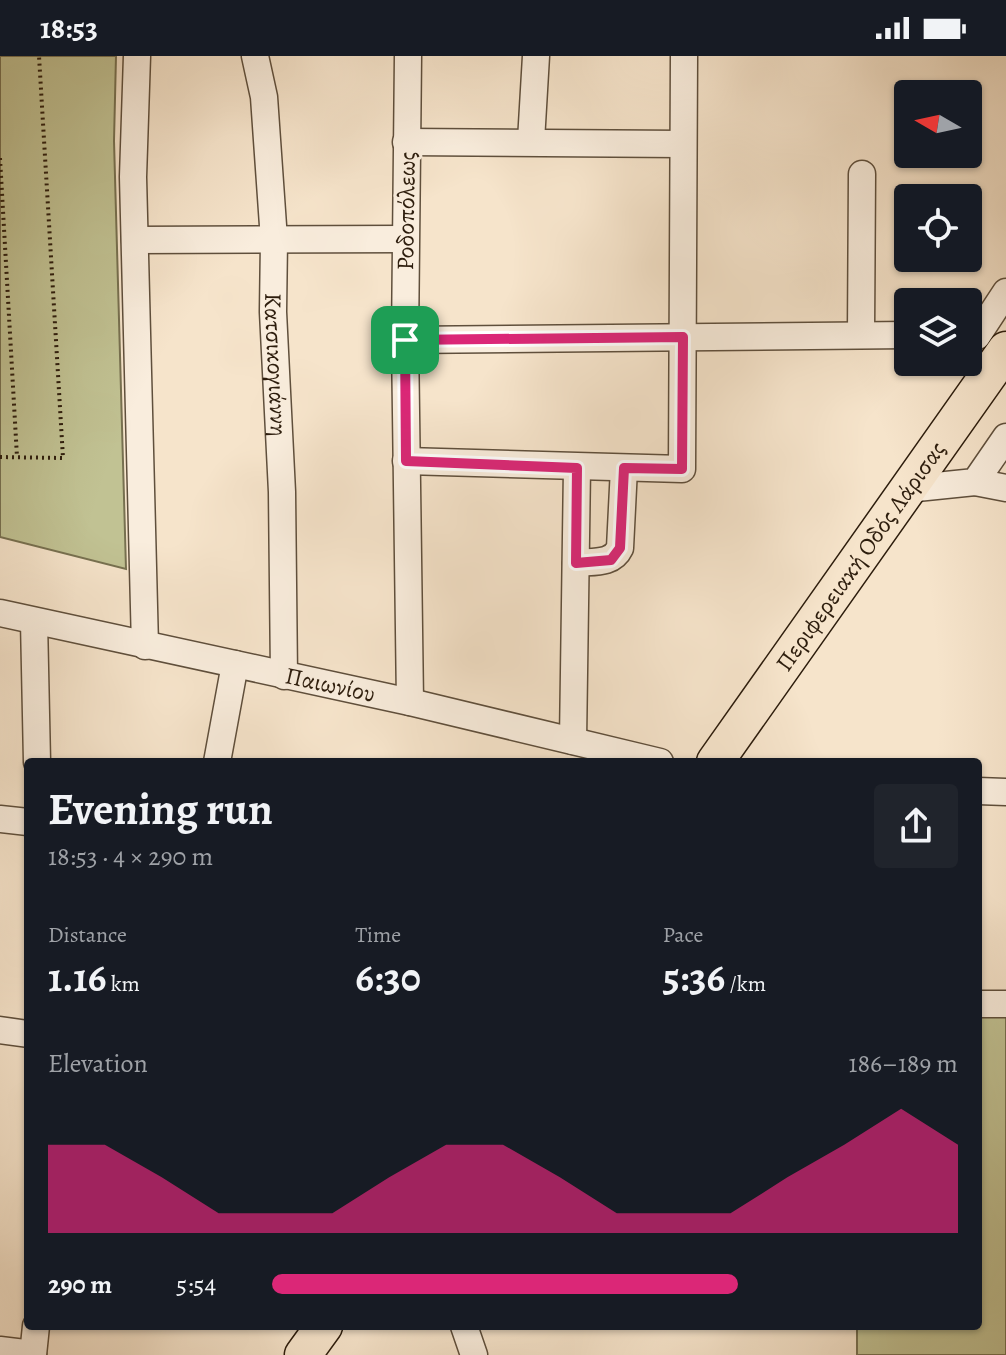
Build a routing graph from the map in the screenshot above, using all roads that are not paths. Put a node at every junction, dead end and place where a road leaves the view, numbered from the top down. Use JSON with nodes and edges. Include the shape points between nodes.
{"nodes":[{"id":1,"x":137,"y":56,"type":"edge"},
{"id":2,"x":255,"y":56,"type":"edge"},
{"id":3,"x":408,"y":56,"type":"edge"},
{"id":4,"x":536,"y":56,"type":"edge"},
{"id":5,"x":684,"y":56,"type":"edge"},
{"id":6,"x":531,"y":141,"type":"junction"},
{"id":7,"x":406,"y":142,"type":"junction"},
{"id":8,"x":683,"y":144,"type":"junction"},
{"id":9,"x":862,"y":174,"type":"dead end"},
{"id":10,"x":405,"y":239,"type":"junction"},
{"id":11,"x":135,"y":240,"type":"junction"},
{"id":12,"x":274,"y":240,"type":"junction"},
{"id":13,"x":1006,"y":292,"type":"edge"},
{"id":14,"x":861,"y":334,"type":"junction"},
{"id":15,"x":894,"y":335,"type":"edge"},
{"id":16,"x":683,"y":337,"type":"junction"},
{"id":17,"x":1006,"y":339,"type":"edge"},
{"id":18,"x":405,"y":340,"type":"junction"},
{"id":19,"x":984,"y":341,"type":"edge"},
{"id":20,"x":1006,"y":437,"type":"edge"},
{"id":21,"x":406,"y":461,"type":"junction"},
{"id":22,"x":577,"y":468,"type":"junction"},
{"id":23,"x":624,"y":468,"type":"junction"},
{"id":24,"x":975,"y":482,"type":"junction"},
{"id":25,"x":1006,"y":488,"type":"edge"},
{"id":26,"x":907,"y":489,"type":"junction"},
{"id":27,"x":576,"y":563,"type":"junction"},
{"id":28,"x":0,"y":613,"type":"edge"},
{"id":29,"x":34,"y":621,"type":"junction"},
{"id":30,"x":145,"y":646,"type":"junction"},
{"id":31,"x":235,"y":664,"type":"junction"},
{"id":32,"x":284,"y":676,"type":"junction"},
{"id":33,"x":410,"y":702,"type":"junction"},
{"id":34,"x":573,"y":741,"type":"junction"},
{"id":35,"x":37,"y":758,"type":"edge"},
{"id":36,"x":218,"y":758,"type":"edge"},
{"id":37,"x":643,"y":758,"type":"edge"},
{"id":38,"x":718,"y":758,"type":"edge"},
{"id":39,"x":982,"y":791,"type":"edge"},
{"id":40,"x":1006,"y":792,"type":"edge"},
{"id":41,"x":0,"y":819,"type":"edge"},
{"id":42,"x":24,"y":822,"type":"edge"},
{"id":43,"x":982,"y":1004,"type":"edge"},
{"id":44,"x":1006,"y":1004,"type":"edge"},
{"id":45,"x":0,"y":1030,"type":"edge"},
{"id":46,"x":24,"y":1033,"type":"edge"},
{"id":47,"x":36,"y":1330,"type":"edge"},
{"id":48,"x":321,"y":1330,"type":"edge"},
{"id":49,"x":465,"y":1330,"type":"edge"},
{"id":50,"x":0,"y":1350,"type":"edge"},
{"id":51,"x":33,"y":1355,"type":"edge"},
{"id":52,"x":303,"y":1355,"type":"edge"},
{"id":53,"x":474,"y":1355,"type":"edge"}],
"edges":[{"from":1,"to":11,"type":"street"},
{"from":2,"to":12,"type":"street","name":"Κατσικογιάννη","via":[[264,97]]},
{"from":3,"to":7,"type":"street","name":"Ροδοπόλεως"},
{"from":4,"to":6,"type":"street"},
{"from":5,"to":8,"type":"street"},
{"from":6,"to":7,"type":"street"},
{"from":6,"to":8,"type":"street"},
{"from":7,"to":10,"type":"street","name":"Ροδοπόλεως"},
{"from":8,"to":16,"type":"street"},
{"from":9,"to":14,"type":"street"},
{"from":10,"to":12,"type":"street"},
{"from":10,"to":18,"type":"street","name":"Ροδοπόλεως"},
{"from":11,"to":12,"type":"street"},
{"from":11,"to":30,"type":"street"},
{"from":12,"to":32,"type":"street","name":"Κατσικογιάννη"},
{"from":13,"to":19,"type":"street"},
{"from":14,"to":15,"type":"street"},
{"from":14,"to":16,"type":"street"},
{"from":16,"to":18,"type":"street"},
{"from":16,"to":23,"type":"street","via":[[682,469]]},
{"from":17,"to":19,"type":"street"},
{"from":18,"to":21,"type":"street","name":"Ροδοπόλεως"},
{"from":19,"to":26,"type":"highway","name":"Περιφερειακή Οδός Λάρισας"},
{"from":20,"to":24,"type":"street"},
{"from":21,"to":22,"type":"street"},
{"from":21,"to":33,"type":"street","name":"Ροδοπόλεως"},
{"from":22,"to":23,"type":"street"},
{"from":22,"to":27,"type":"street"},
{"from":23,"to":27,"type":"street","via":[[616,556]]},
{"from":24,"to":25,"type":"street"},
{"from":24,"to":26,"type":"street"},
{"from":26,"to":38,"type":"highway","name":"Περιφερειακή Οδός Λάρισας"},
{"from":27,"to":34,"type":"street"},
{"from":28,"to":29,"type":"street","name":"Παιωνίου"},
{"from":29,"to":30,"type":"street","name":"Παιωνίου"},
{"from":29,"to":35,"type":"street"},
{"from":30,"to":31,"type":"street","name":"Παιωνίου"},
{"from":31,"to":32,"type":"street","name":"Παιωνίου"},
{"from":31,"to":36,"type":"street"},
{"from":32,"to":33,"type":"street","name":"Παιωνίου"},
{"from":33,"to":34,"type":"street","name":"Παιωνίου"},
{"from":34,"to":37,"type":"street","name":"Παιωνίου"},
{"from":39,"to":40,"type":"street"},
{"from":41,"to":42,"type":"street"},
{"from":43,"to":44,"type":"street"},
{"from":45,"to":46,"type":"street"},
{"from":47,"to":51,"type":"street"},
{"from":48,"to":52,"type":"highway"},
{"from":49,"to":53,"type":"street"},
{"from":50,"to":51,"type":"street"}]}
